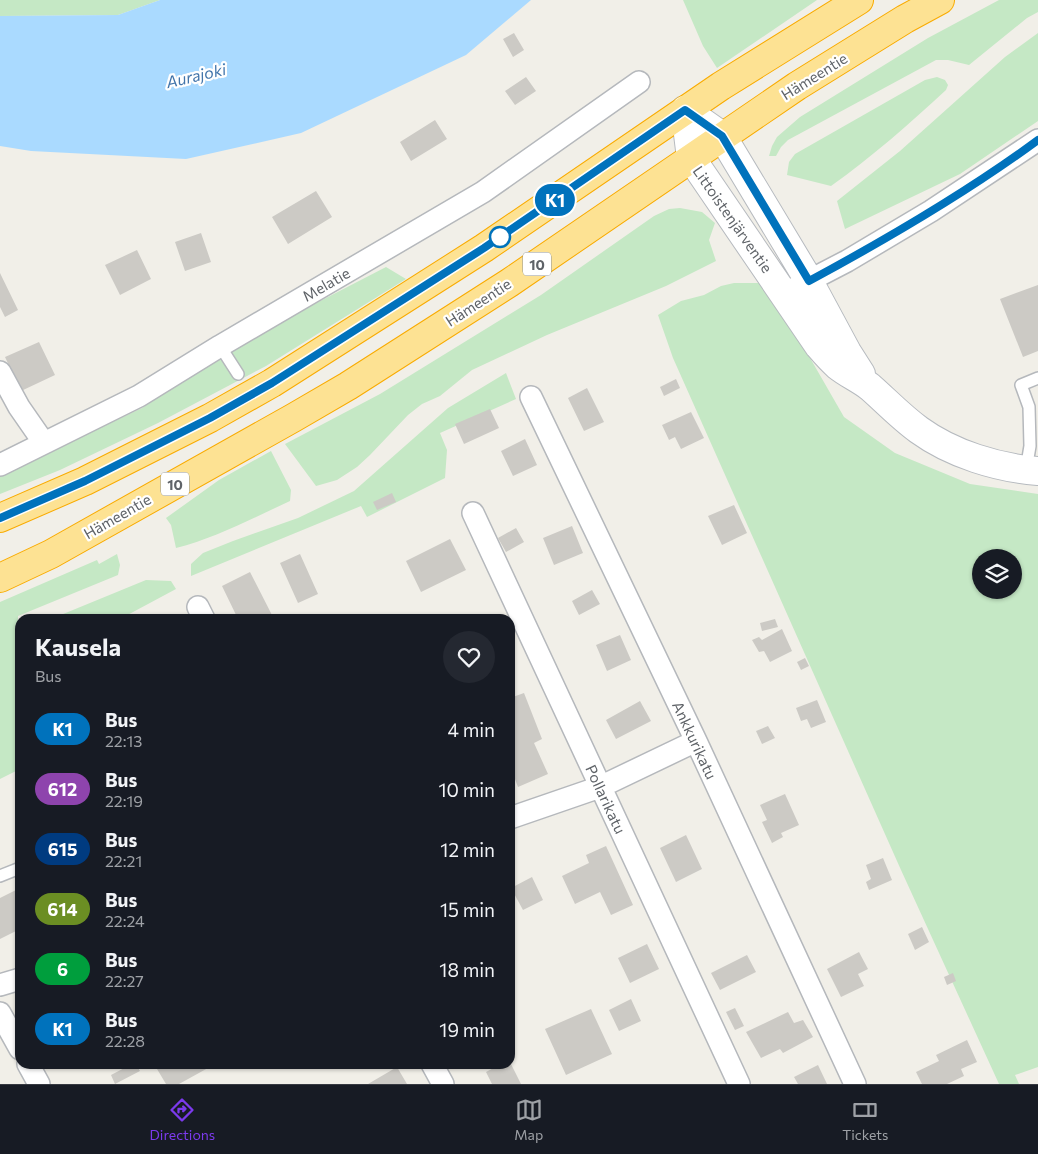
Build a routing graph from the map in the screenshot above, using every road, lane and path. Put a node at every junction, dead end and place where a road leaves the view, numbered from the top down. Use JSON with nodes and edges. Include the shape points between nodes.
{"nodes":[{"id":1,"x":859,"y":0,"type":"edge"},
{"id":2,"x":940,"y":0,"type":"edge"},
{"id":3,"x":639,"y":82,"type":"dead end"},
{"id":4,"x":685,"y":110,"type":"junction"},
{"id":5,"x":722,"y":136,"type":"junction"},
{"id":6,"x":1038,"y":140,"type":"edge"},
{"id":7,"x":691,"y":158,"type":"junction"},
{"id":8,"x":809,"y":281,"type":"junction"},
{"id":9,"x":784,"y":293,"type":"junction"},
{"id":10,"x":220,"y":346,"type":"junction"},
{"id":11,"x":0,"y":372,"type":"edge"},
{"id":12,"x":238,"y":374,"type":"dead end"},
{"id":13,"x":1038,"y":378,"type":"edge"},
{"id":14,"x":869,"y":387,"type":"junction"},
{"id":15,"x":531,"y":397,"type":"dead end"},
{"id":16,"x":44,"y":443,"type":"junction"},
{"id":17,"x":0,"y":465,"type":"edge"},
{"id":18,"x":1032,"y":470,"type":"edge"},
{"id":19,"x":474,"y":514,"type":"dead end"},
{"id":20,"x":0,"y":518,"type":"edge"},
{"id":21,"x":0,"y":578,"type":"edge"},
{"id":22,"x":696,"y":742,"type":"junction"},
{"id":23,"x":600,"y":787,"type":"junction"},
{"id":24,"x":515,"y":816,"type":"edge"},
{"id":25,"x":15,"y":870,"type":"edge"},
{"id":26,"x":0,"y":876,"type":"edge"},
{"id":27,"x":15,"y":981,"type":"edge"},
{"id":28,"x":0,"y":986,"type":"edge"},
{"id":29,"x":0,"y":1013,"type":"edge"},
{"id":30,"x":15,"y":1040,"type":"edge"},
{"id":31,"x":31,"y":1069,"type":"edge"},
{"id":32,"x":435,"y":1069,"type":"edge"},
{"id":33,"x":39,"y":1084,"type":"edge"},
{"id":34,"x":443,"y":1084,"type":"edge"},
{"id":35,"x":739,"y":1084,"type":"edge"},
{"id":36,"x":855,"y":1084,"type":"edge"}],
"edges":[{"from":1,"to":4,"type":"highway"},
{"from":2,"to":5,"type":"highway","name":"Hämeentie","number":"10","via":[[905,18]]},
{"from":3,"to":10,"type":"street","name":"Melatie","via":[[483,192]]},
{"from":4,"to":5,"type":"street","name":"Littoistenjärventie"},
{"from":4,"to":7,"type":"street","name":"Littoistenjärventie"},
{"from":4,"to":20,"type":"highway","via":[[484,248],[272,383],[85,481]]},
{"from":5,"to":7,"type":"highway","name":"Hämeentie","number":"10"},
{"from":5,"to":8,"type":"street","name":"Littoistenjärventie"},
{"from":6,"to":8,"type":"street","via":[[931,211]]},
{"from":7,"to":9,"type":"street","name":"Littoistenjärventie"},
{"from":7,"to":21,"type":"highway","name":"Hämeentie","number":"10","via":[[509,283],[348,386],[51,554]]},
{"from":8,"to":9,"type":"street"},
{"from":8,"to":14,"type":"street","name":"Littoistenjärventie"},
{"from":9,"to":14,"type":"street","name":"Littoistenjärventie","via":[[837,365]]},
{"from":10,"to":12,"type":"lane"},
{"from":10,"to":16,"type":"street","name":"Melatie","via":[[139,396]]},
{"from":11,"to":16,"type":"street"},
{"from":13,"to":18,"type":"lane","via":[[1020,385],[1029,407]]},
{"from":14,"to":18,"type":"street","name":"Littoistenjärventie","via":[[921,431],[951,448],[988,462]]},
{"from":15,"to":22,"type":"street","name":"Ankkurikatu"},
{"from":16,"to":17,"type":"street","name":"Melatie"},
{"from":19,"to":23,"type":"street","name":"Pollarikatu"},
{"from":22,"to":23,"type":"street"},
{"from":22,"to":36,"type":"street","name":"Ankkurikatu"},
{"from":23,"to":24,"type":"street"},
{"from":23,"to":35,"type":"street","name":"Pollarikatu"},
{"from":25,"to":26,"type":"lane"},
{"from":27,"to":28,"type":"street"},
{"from":29,"to":30,"type":"street"},
{"from":31,"to":33,"type":"street"},
{"from":32,"to":34,"type":"street"}]}
